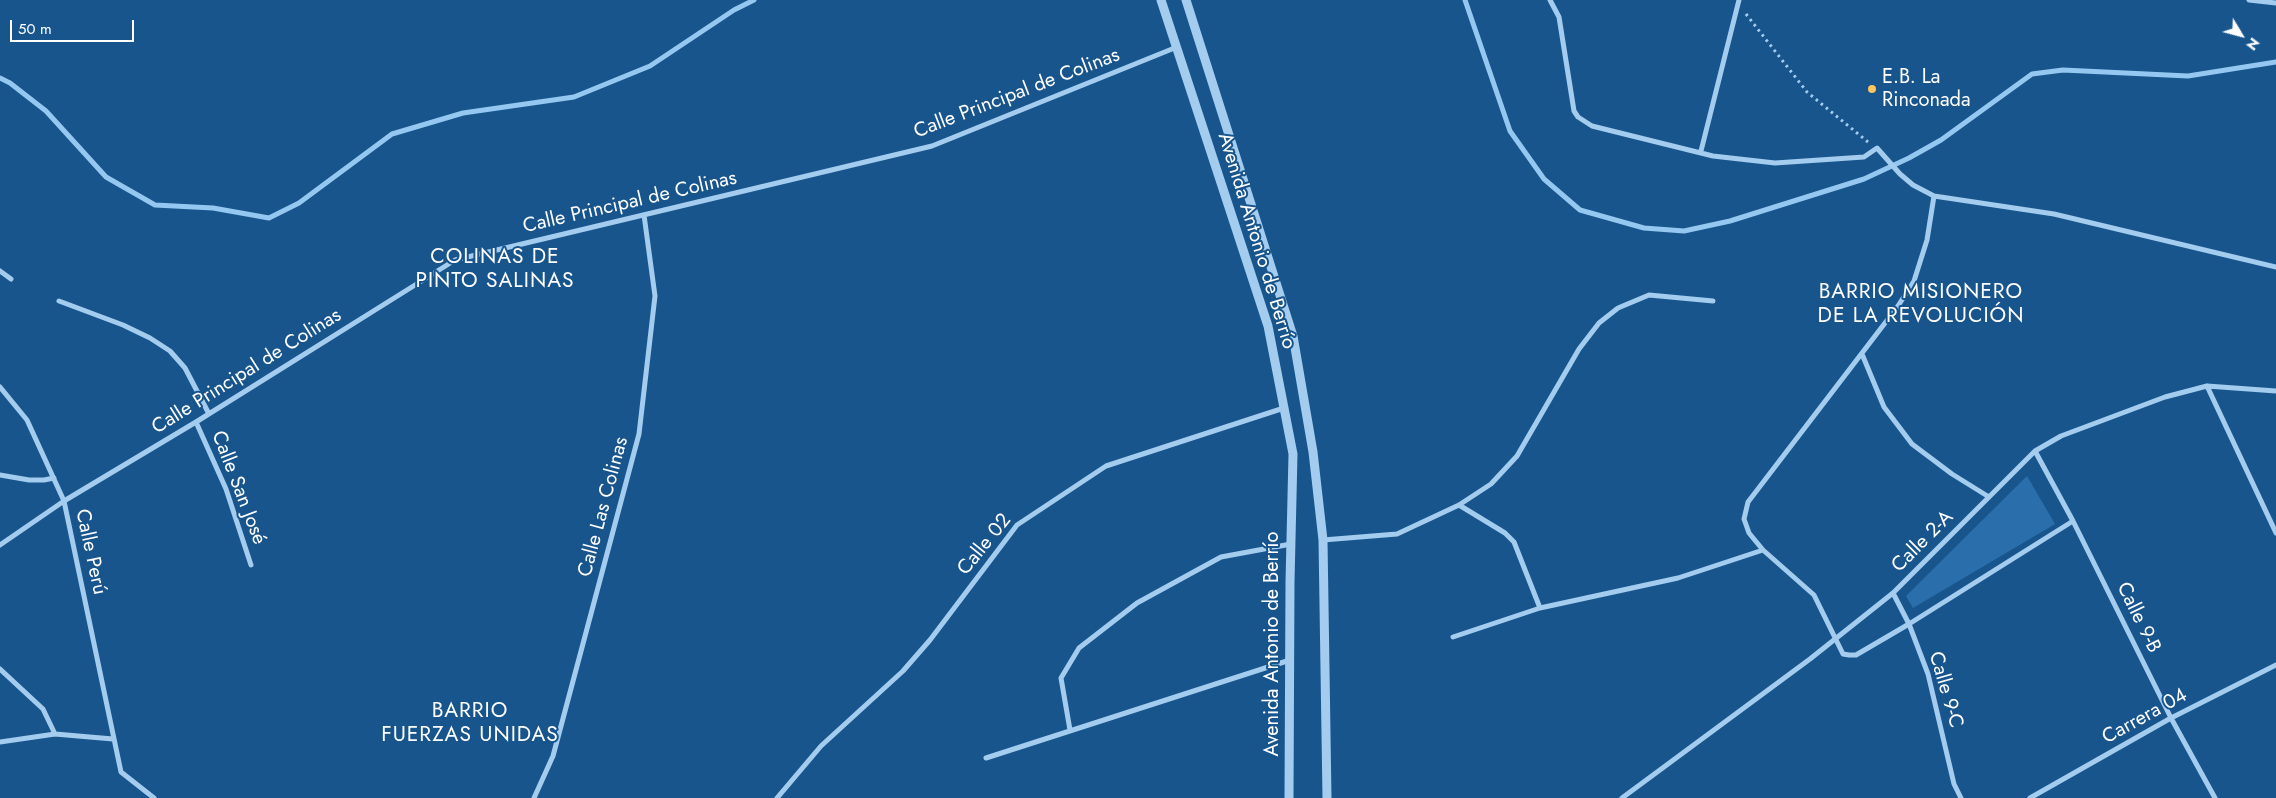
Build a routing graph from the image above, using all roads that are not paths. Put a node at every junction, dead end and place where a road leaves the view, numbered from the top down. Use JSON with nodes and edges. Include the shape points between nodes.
{"nodes":[{"id":1,"x":1161,"y":0,"type":"edge"},
{"id":2,"x":1186,"y":0,"type":"edge"},
{"id":3,"x":1550,"y":0,"type":"edge"},
{"id":4,"x":2249,"y":0,"type":"edge"},
{"id":5,"x":1739,"y":2,"type":"edge"},
{"id":6,"x":2276,"y":3,"type":"edge"},
{"id":7,"x":1177,"y":47,"type":"junction"},
{"id":8,"x":1701,"y":151,"type":"junction"},
{"id":9,"x":1934,"y":196,"type":"junction"},
{"id":10,"x":644,"y":214,"type":"junction"},
{"id":11,"x":2276,"y":267,"type":"edge"},
{"id":12,"x":0,"y":271,"type":"edge"},
{"id":13,"x":12,"y":278,"type":"dead end"},
{"id":14,"x":58,"y":301,"type":"dead end"},
{"id":15,"x":1713,"y":301,"type":"dead end"},
{"id":16,"x":1862,"y":354,"type":"junction"},
{"id":17,"x":2207,"y":386,"type":"junction"},
{"id":18,"x":0,"y":387,"type":"edge"},
{"id":19,"x":2276,"y":391,"type":"edge"},
{"id":20,"x":1284,"y":408,"type":"junction"},
{"id":21,"x":209,"y":414,"type":"junction"},
{"id":22,"x":196,"y":422,"type":"junction"},
{"id":23,"x":2035,"y":451,"type":"junction"},
{"id":24,"x":0,"y":475,"type":"edge"},
{"id":25,"x":54,"y":478,"type":"junction"},
{"id":26,"x":1989,"y":497,"type":"junction"},
{"id":27,"x":64,"y":501,"type":"junction"},
{"id":28,"x":1459,"y":505,"type":"junction"},
{"id":29,"x":2072,"y":520,"type":"junction"},
{"id":30,"x":2276,"y":533,"type":"edge"},
{"id":31,"x":1323,"y":540,"type":"junction"},
{"id":32,"x":1291,"y":544,"type":"junction"},
{"id":33,"x":0,"y":545,"type":"edge"},
{"id":34,"x":1763,"y":550,"type":"junction"},
{"id":35,"x":251,"y":565,"type":"dead end"},
{"id":36,"x":1893,"y":593,"type":"junction"},
{"id":37,"x":1540,"y":608,"type":"junction"},
{"id":38,"x":1909,"y":624,"type":"junction"},
{"id":39,"x":1453,"y":637,"type":"dead end"},
{"id":40,"x":1836,"y":637,"type":"junction"},
{"id":41,"x":1290,"y":660,"type":"junction"},
{"id":42,"x":2276,"y":664,"type":"edge"},
{"id":43,"x":0,"y":669,"type":"edge"},
{"id":44,"x":2171,"y":718,"type":"junction"},
{"id":45,"x":1070,"y":730,"type":"junction"},
{"id":46,"x":55,"y":734,"type":"junction"},
{"id":47,"x":113,"y":739,"type":"junction"},
{"id":48,"x":0,"y":742,"type":"edge"},
{"id":49,"x":986,"y":758,"type":"dead end"},
{"id":50,"x":1625,"y":797,"type":"edge"},
{"id":51,"x":154,"y":798,"type":"edge"},
{"id":52,"x":534,"y":798,"type":"edge"},
{"id":53,"x":776,"y":798,"type":"edge"},
{"id":54,"x":1289,"y":798,"type":"edge"},
{"id":55,"x":1327,"y":798,"type":"edge"},
{"id":56,"x":1961,"y":798,"type":"edge"},
{"id":57,"x":2030,"y":798,"type":"edge"},
{"id":58,"x":2215,"y":798,"type":"edge"}],
"edges":[{"from":1,"to":7,"type":"street","name":"Avenida Antonio de Berrío"},
{"from":2,"to":31,"type":"street","name":"Avenida Antonio de Berrío","via":[[1293,336],[1314,452]]},
{"from":3,"to":8,"type":"street","via":[[1559,17],[1574,111],[1578,117],[1592,126]]},
{"from":4,"to":6,"type":"street"},
{"from":5,"to":8,"type":"street"},
{"from":7,"to":10,"type":"street","name":"Calle Principal de Colinas","via":[[932,146]]},
{"from":7,"to":20,"type":"street","name":"Avenida Antonio de Berrío","via":[[1268,326]]},
{"from":8,"to":9,"type":"street","via":[[1713,156],[1774,163],[1864,157],[1877,148],[1913,185]]},
{"from":9,"to":11,"type":"street","via":[[2054,214]]},
{"from":9,"to":16,"type":"street","via":[[1927,240],[1914,281]]},
{"from":10,"to":21,"type":"street","name":"Calle Principal de Colinas","via":[[455,260]]},
{"from":10,"to":52,"type":"street","name":"Calle Las Colinas","via":[[654,296],[639,434],[553,756]]},
{"from":12,"to":13,"type":"street"},
{"from":14,"to":21,"type":"street","name":"Calle San José","via":[[123,325],[170,351],[185,368]]},
{"from":15,"to":28,"type":"street","via":[[1649,295],[1628,302],[1609,314],[1579,348],[1517,456],[1491,484]]},
{"from":16,"to":26,"type":"street","via":[[1884,407],[1912,444]]},
{"from":16,"to":34,"type":"street","via":[[1748,502],[1744,518],[1749,533]]},
{"from":17,"to":19,"type":"street","name":"Calle 2-A"},
{"from":17,"to":23,"type":"street","name":"Calle 2-A","via":[[2061,436]]},
{"from":17,"to":30,"type":"street"},
{"from":18,"to":25,"type":"street","name":"Calle Perú","via":[[27,420]]},
{"from":20,"to":32,"type":"street","name":"Avenida Antonio de Berrío","via":[[1293,454]]},
{"from":20,"to":53,"type":"street","name":"Calle 02","via":[[1106,466],[1017,525],[903,671],[821,746]]},
{"from":21,"to":22,"type":"street","name":"Calle Principal de Colinas"},
{"from":22,"to":27,"type":"street","name":"Calle Principal de Colinas"},
{"from":22,"to":35,"type":"street","name":"Calle San José","via":[[226,489]]},
{"from":23,"to":26,"type":"street","name":"Calle 2-A"},
{"from":23,"to":29,"type":"street","name":"Calle 9-B"},
{"from":24,"to":25,"type":"street","via":[[29,480]]},
{"from":25,"to":27,"type":"street","name":"Calle Perú"},
{"from":26,"to":36,"type":"street","name":"Calle 2-A"},
{"from":27,"to":33,"type":"street","name":"Calle Principal de Colinas"},
{"from":27,"to":47,"type":"street","name":"Calle Perú"},
{"from":28,"to":31,"type":"street","via":[[1397,534]]},
{"from":28,"to":37,"type":"street","via":[[1514,542]]},
{"from":29,"to":38,"type":"street"},
{"from":29,"to":44,"type":"street","name":"Calle 9-B"},
{"from":31,"to":55,"type":"street","name":"Avenida Antonio de Berrío"},
{"from":32,"to":41,"type":"street","name":"Avenida Antonio de Berrío"},
{"from":32,"to":45,"type":"street","via":[[1221,557],[1137,602],[1079,648],[1061,678]]},
{"from":34,"to":37,"type":"street","via":[[1678,578]]},
{"from":34,"to":40,"type":"street","via":[[1814,595]]},
{"from":36,"to":38,"type":"street","name":"Calle 9-C"},
{"from":36,"to":40,"type":"street","name":"Calle 2-A"},
{"from":37,"to":39,"type":"street"},
{"from":38,"to":40,"type":"street","via":[[1856,655],[1844,654]]},
{"from":38,"to":56,"type":"street","name":"Calle 9-C","via":[[1928,674],[1954,784]]},
{"from":40,"to":50,"type":"street","name":"Calle 2-A"},
{"from":41,"to":45,"type":"street"},
{"from":41,"to":54,"type":"street","name":"Avenida Antonio de Berrío"},
{"from":42,"to":44,"type":"street","name":"Carrera 04"},
{"from":43,"to":46,"type":"street","via":[[43,709]]},
{"from":44,"to":57,"type":"street","name":"Carrera 04"},
{"from":44,"to":58,"type":"street","name":"Calle 9-B"},
{"from":45,"to":49,"type":"street"},
{"from":46,"to":47,"type":"street"},
{"from":46,"to":48,"type":"street"},
{"from":47,"to":51,"type":"street","name":"Calle Perú","via":[[121,772]]}]}
